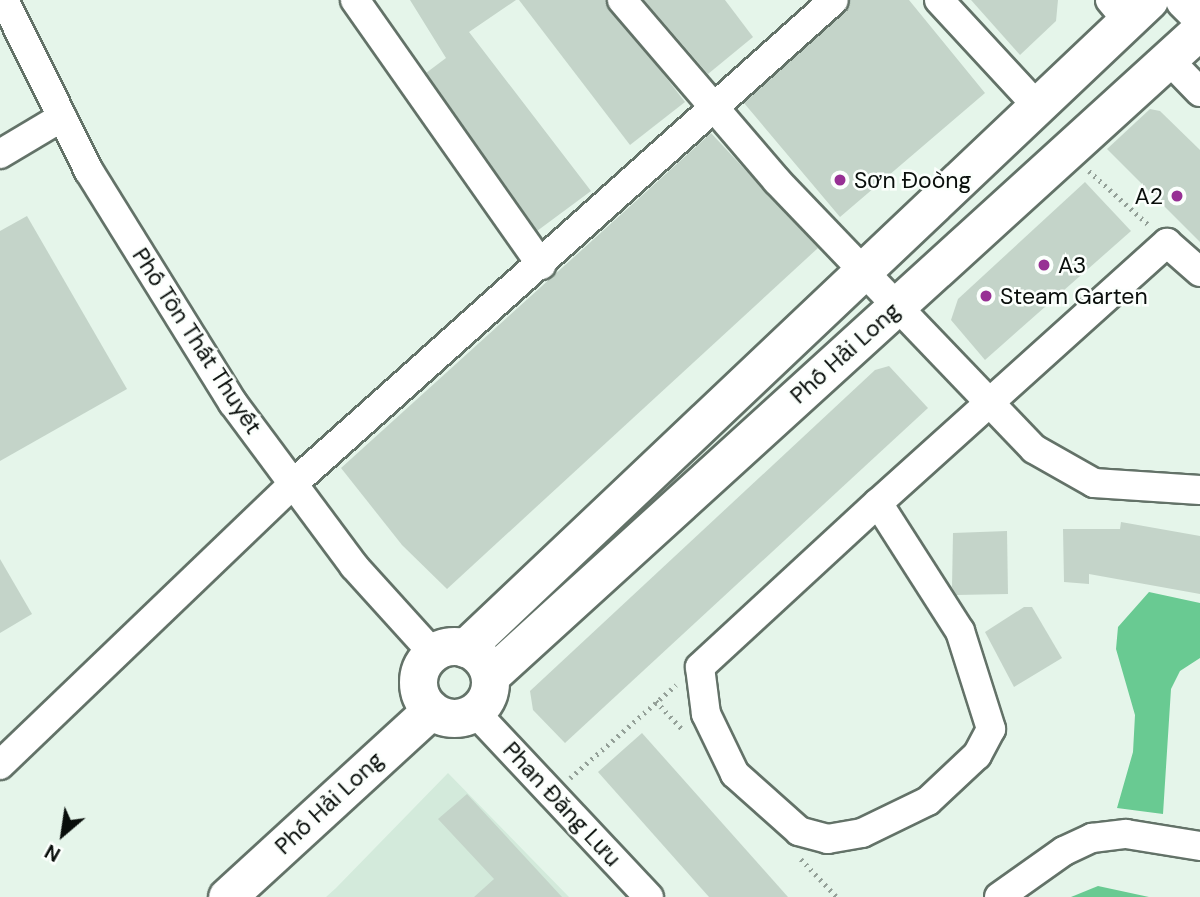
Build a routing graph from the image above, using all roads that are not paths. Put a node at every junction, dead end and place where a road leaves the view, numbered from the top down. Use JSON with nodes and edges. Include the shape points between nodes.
{"nodes":[{"id":1,"x":4,"y":0,"type":"edge"},
{"id":2,"x":622,"y":0,"type":"edge"},
{"id":3,"x":834,"y":0,"type":"edge"},
{"id":4,"x":939,"y":0,"type":"edge"},
{"id":5,"x":1185,"y":0,"type":"edge"},
{"id":6,"x":364,"y":3,"type":"edge"},
{"id":7,"x":1129,"y":7,"type":"edge"},
{"id":8,"x":1200,"y":15,"type":"edge"},
{"id":9,"x":1200,"y":30,"type":"edge"},
{"id":10,"x":1168,"y":60,"type":"junction"},
{"id":11,"x":1200,"y":92,"type":"edge"},
{"id":12,"x":1037,"y":106,"type":"junction"},
{"id":13,"x":712,"y":108,"type":"junction"},
{"id":14,"x":62,"y":117,"type":"junction"},
{"id":15,"x":0,"y":154,"type":"edge"},
{"id":16,"x":541,"y":265,"type":"junction"},
{"id":17,"x":862,"y":270,"type":"junction"},
{"id":18,"x":1200,"y":272,"type":"edge"},
{"id":19,"x":896,"y":307,"type":"junction"},
{"id":20,"x":988,"y":405,"type":"junction"},
{"id":21,"x":294,"y":482,"type":"junction"},
{"id":22,"x":1200,"y":490,"type":"edge"},
{"id":23,"x":878,"y":503,"type":"junction"},
{"id":24,"x":449,"y":651,"type":"junction"},
{"id":25,"x":490,"y":676,"type":"junction"},
{"id":26,"x":431,"y":710,"type":"junction"},
{"id":27,"x":475,"y":712,"type":"junction"},
{"id":28,"x":0,"y":765,"type":"edge"},
{"id":29,"x":1200,"y":846,"type":"edge"},
{"id":30,"x":227,"y":897,"type":"edge"},
{"id":31,"x":649,"y":897,"type":"edge"},
{"id":32,"x":999,"y":897,"type":"edge"}],
"edges":[{"from":1,"to":14,"type":"street","name":"Phố Tôn Thất Thuyết"},
{"from":2,"to":13,"type":"street"},
{"from":3,"to":13,"type":"street"},
{"from":4,"to":12,"type":"street"},
{"from":5,"to":8,"type":"main road"},
{"from":6,"to":16,"type":"street"},
{"from":7,"to":12,"type":"street","name":"Phố Hải Long"},
{"from":9,"to":10,"type":"street","name":"Phố Hải Long"},
{"from":10,"to":11,"type":"street"},
{"from":10,"to":19,"type":"street","name":"Phố Hải Long"},
{"from":12,"to":17,"type":"street","name":"Phố Hải Long"},
{"from":13,"to":16,"type":"street"},
{"from":13,"to":17,"type":"street"},
{"from":14,"to":15,"type":"street"},
{"from":14,"to":21,"type":"street","name":"Phố Tôn Thất Thuyết","via":[[89,171],[233,403]]},
{"from":16,"to":21,"type":"street"},
{"from":17,"to":19,"type":"street"},
{"from":17,"to":24,"type":"street","name":"Phố Hải Long"},
{"from":18,"to":20,"type":"street","via":[[1167,243]]},
{"from":19,"to":20,"type":"street"},
{"from":19,"to":25,"type":"street","name":"Phố Hải Long"},
{"from":20,"to":22,"type":"street","via":[[1034,449],[1094,483]]},
{"from":20,"to":23,"type":"street"},
{"from":21,"to":24,"type":"street","name":"Phố Tôn Thất Thuyết","via":[[354,566]]},
{"from":21,"to":28,"type":"street"},
{"from":23,"to":23,"type":"street","via":[[960,631],[991,729],[977,755],[928,801],[862,832],[828,839],[799,831],[736,774],[706,714],[700,667]]},
{"from":24,"to":25,"type":"street","via":[[477,654]]},
{"from":24,"to":26,"type":"street","via":[[424,663],[418,688]]},
{"from":25,"to":27,"type":"street","via":[[484,702]]},
{"from":26,"to":27,"type":"street","via":[[452,718]]},
{"from":26,"to":30,"type":"street","name":"Phố Hải Long"},
{"from":27,"to":31,"type":"street","name":"Phan Đăng Lưu"},
{"from":29,"to":32,"type":"street","via":[[1126,834],[1092,838],[1064,851]]}]}
